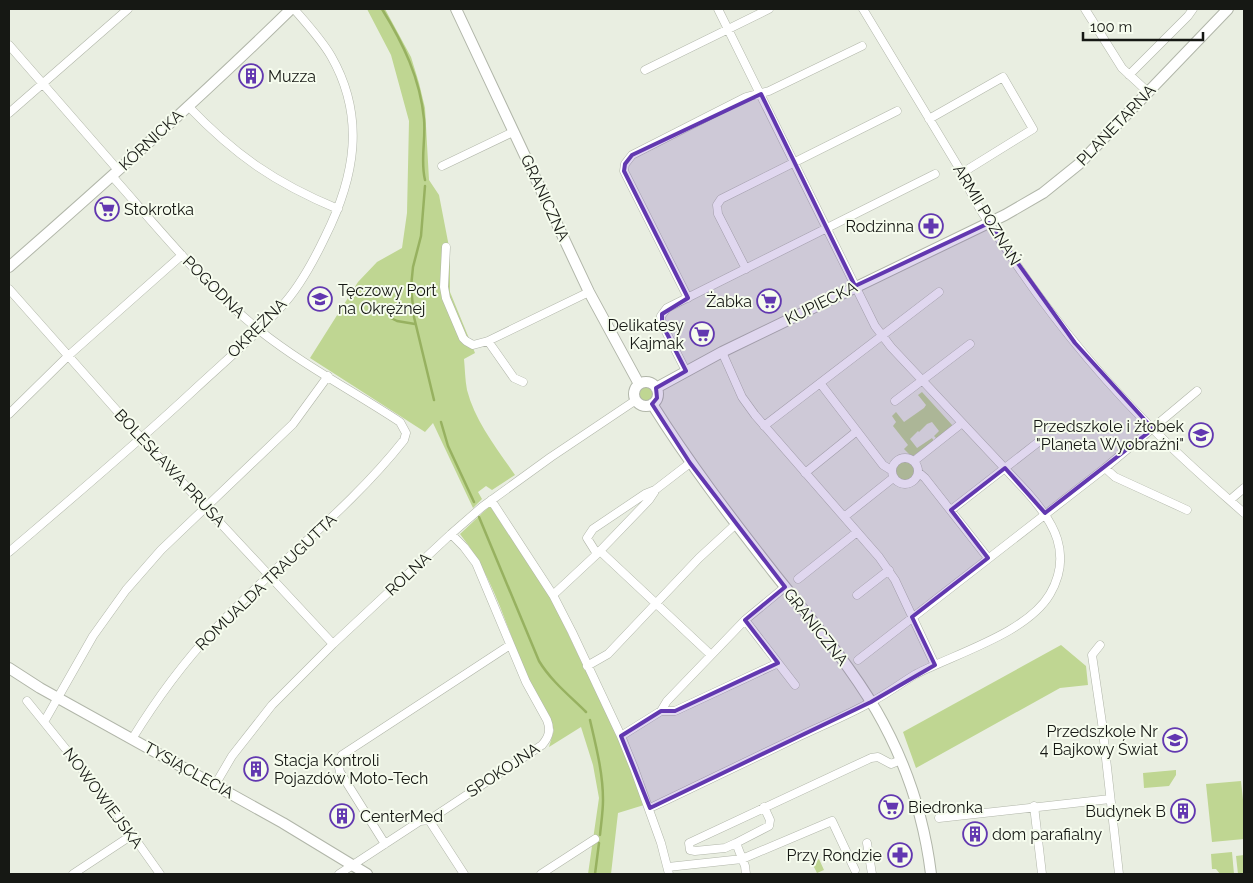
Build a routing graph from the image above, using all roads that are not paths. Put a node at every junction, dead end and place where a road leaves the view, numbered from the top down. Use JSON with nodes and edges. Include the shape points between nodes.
{"nodes":[{"id":1,"x":128,"y":9,"type":"edge"},
{"id":2,"x":292,"y":9,"type":"edge"},
{"id":3,"x":456,"y":9,"type":"edge"},
{"id":4,"x":718,"y":9,"type":"edge"},
{"id":5,"x":769,"y":9,"type":"edge"},
{"id":6,"x":863,"y":9,"type":"edge"},
{"id":7,"x":1086,"y":9,"type":"edge"},
{"id":8,"x":1193,"y":9,"type":"edge"},
{"id":9,"x":1228,"y":9,"type":"edge"},
{"id":10,"x":728,"y":29,"type":"junction"},
{"id":11,"x":9,"y":45,"type":"edge"},
{"id":12,"x":862,"y":46,"type":"dead end"},
{"id":13,"x":645,"y":70,"type":"dead end"},
{"id":14,"x":1128,"y":75,"type":"junction"},
{"id":15,"x":42,"y":83,"type":"junction"},
{"id":16,"x":1148,"y":92,"type":"junction"},
{"id":17,"x":760,"y":94,"type":"junction"},
{"id":18,"x":188,"y":106,"type":"junction"},
{"id":19,"x":897,"y":111,"type":"dead end"},
{"id":20,"x":9,"y":113,"type":"edge"},
{"id":21,"x":929,"y":119,"type":"junction"},
{"id":22,"x":513,"y":132,"type":"junction"},
{"id":23,"x":794,"y":162,"type":"junction"},
{"id":24,"x":442,"y":166,"type":"dead end"},
{"id":25,"x":115,"y":173,"type":"junction"},
{"id":26,"x":962,"y":173,"type":"junction"},
{"id":27,"x":935,"y":174,"type":"dead end"},
{"id":28,"x":338,"y":210,"type":"junction"},
{"id":29,"x":989,"y":223,"type":"junction"},
{"id":30,"x":828,"y":227,"type":"junction"},
{"id":31,"x":446,"y":247,"type":"dead end"},
{"id":32,"x":182,"y":255,"type":"junction"},
{"id":33,"x":9,"y":267,"type":"edge"},
{"id":34,"x":746,"y":268,"type":"junction"},
{"id":35,"x":855,"y":286,"type":"junction"},
{"id":36,"x":9,"y":289,"type":"edge"},
{"id":37,"x":589,"y":292,"type":"junction"},
{"id":38,"x":939,"y":292,"type":"dead end"},
{"id":39,"x":688,"y":298,"type":"junction"},
{"id":40,"x":259,"y":330,"type":"junction"},
{"id":41,"x":882,"y":335,"type":"junction"},
{"id":42,"x":488,"y":340,"type":"junction"},
{"id":43,"x":970,"y":344,"type":"dead end"},
{"id":44,"x":722,"y":352,"type":"junction"},
{"id":45,"x":68,"y":356,"type":"junction"},
{"id":46,"x":686,"y":371,"type":"junction"},
{"id":47,"x":328,"y":376,"type":"junction"},
{"id":48,"x":922,"y":381,"type":"junction"},
{"id":49,"x":523,"y":382,"type":"dead end"},
{"id":50,"x":820,"y":383,"type":"junction"},
{"id":51,"x":639,"y":384,"type":"junction"},
{"id":52,"x":656,"y":388,"type":"junction"},
{"id":53,"x":1196,"y":391,"type":"dead end"},
{"id":54,"x":636,"y":400,"type":"junction"},
{"id":55,"x":895,"y":401,"type":"dead end"},
{"id":56,"x":652,"y":404,"type":"junction"},
{"id":57,"x":9,"y":414,"type":"edge"},
{"id":58,"x":962,"y":423,"type":"junction"},
{"id":59,"x":764,"y":426,"type":"junction"},
{"id":60,"x":1153,"y":429,"type":"junction"},
{"id":61,"x":406,"y":431,"type":"joint"},
{"id":62,"x":857,"y":431,"type":"junction"},
{"id":63,"x":142,"y":439,"type":"junction"},
{"id":64,"x":1041,"y":440,"type":"dead end"},
{"id":65,"x":914,"y":461,"type":"junction"},
{"id":66,"x":690,"y":463,"type":"junction"},
{"id":67,"x":1005,"y":468,"type":"junction"},
{"id":68,"x":1105,"y":468,"type":"junction"},
{"id":69,"x":918,"y":472,"type":"junction"},
{"id":70,"x":805,"y":473,"type":"junction"},
{"id":71,"x":892,"y":474,"type":"junction"},
{"id":72,"x":1244,"y":488,"type":"edge"},
{"id":73,"x":655,"y":490,"type":"junction"},
{"id":74,"x":491,"y":500,"type":"junction"},
{"id":75,"x":1230,"y":500,"type":"junction"},
{"id":76,"x":206,"y":508,"type":"junction"},
{"id":77,"x":951,"y":510,"type":"junction"},
{"id":78,"x":1187,"y":510,"type":"dead end"},
{"id":79,"x":1045,"y":513,"type":"junction"},
{"id":80,"x":1244,"y":514,"type":"edge"},
{"id":81,"x":844,"y":517,"type":"junction"},
{"id":82,"x":736,"y":524,"type":"junction"},
{"id":83,"x":857,"y":532,"type":"junction"},
{"id":84,"x":450,"y":534,"type":"junction"},
{"id":85,"x":9,"y":552,"type":"edge"},
{"id":86,"x":599,"y":552,"type":"junction"},
{"id":87,"x":988,"y":558,"type":"junction"},
{"id":88,"x":889,"y":570,"type":"junction"},
{"id":89,"x":270,"y":575,"type":"junction"},
{"id":90,"x":798,"y":579,"type":"dead end"},
{"id":91,"x":785,"y":587,"type":"junction"},
{"id":92,"x":553,"y":595,"type":"junction"},
{"id":93,"x":857,"y":595,"type":"dead end"},
{"id":94,"x":656,"y":603,"type":"junction"},
{"id":95,"x":912,"y":616,"type":"junction"},
{"id":96,"x":745,"y":620,"type":"junction"},
{"id":97,"x":333,"y":644,"type":"junction"},
{"id":98,"x":510,"y":645,"type":"junction"},
{"id":99,"x":1100,"y":645,"type":"dead end"},
{"id":100,"x":711,"y":655,"type":"junction"},
{"id":101,"x":858,"y":660,"type":"dead end"},
{"id":102,"x":778,"y":663,"type":"junction"},
{"id":103,"x":935,"y":665,"type":"junction"},
{"id":104,"x":587,"y":666,"type":"junction"},
{"id":105,"x":9,"y":669,"type":"edge"},
{"id":106,"x":795,"y":686,"type":"dead end"},
{"id":107,"x":58,"y":698,"type":"junction"},
{"id":108,"x":27,"y":702,"type":"dead end"},
{"id":109,"x":871,"y":702,"type":"junction"},
{"id":110,"x":661,"y":711,"type":"junction"},
{"id":111,"x":44,"y":722,"type":"junction"},
{"id":112,"x":621,"y":736,"type":"junction"},
{"id":113,"x":132,"y":739,"type":"junction"},
{"id":114,"x":901,"y":760,"type":"junction"},
{"id":115,"x":215,"y":785,"type":"junction"},
{"id":116,"x":1110,"y":799,"type":"junction"},
{"id":117,"x":1034,"y":806,"type":"junction"},
{"id":118,"x":764,"y":807,"type":"junction"},
{"id":119,"x":650,"y":808,"type":"junction"},
{"id":120,"x":939,"y":818,"type":"dead end"},
{"id":121,"x":429,"y":820,"type":"junction"},
{"id":122,"x":132,"y":834,"type":"junction"},
{"id":123,"x":595,"y":839,"type":"dead end"},
{"id":124,"x":736,"y":843,"type":"junction"},
{"id":125,"x":868,"y":843,"type":"dead end"},
{"id":126,"x":385,"y":844,"type":"junction"},
{"id":127,"x":742,"y":859,"type":"junction"},
{"id":128,"x":353,"y":865,"type":"junction"},
{"id":129,"x":668,"y":870,"type":"edge"},
{"id":130,"x":855,"y":870,"type":"dead end"},
{"id":131,"x":73,"y":874,"type":"edge"},
{"id":132,"x":160,"y":874,"type":"edge"},
{"id":133,"x":339,"y":874,"type":"edge"},
{"id":134,"x":367,"y":874,"type":"edge"},
{"id":135,"x":464,"y":874,"type":"edge"},
{"id":136,"x":541,"y":874,"type":"edge"},
{"id":137,"x":746,"y":874,"type":"edge"},
{"id":138,"x":872,"y":874,"type":"edge"},
{"id":139,"x":931,"y":874,"type":"edge"},
{"id":140,"x":1042,"y":874,"type":"edge"},
{"id":141,"x":1119,"y":874,"type":"edge"}],
"edges":[{"from":1,"to":15,"type":"street"},
{"from":2,"to":18,"type":"street","name":"KÓRNICKA"},
{"from":2,"to":28,"type":"street","name":"OKRĘŻNA","via":[[331,56],[343,82],[350,110],[352,162]]},
{"from":3,"to":22,"type":"street","name":"GRANICZNA"},
{"from":4,"to":10,"type":"street"},
{"from":5,"to":10,"type":"street"},
{"from":6,"to":21,"type":"street","name":"ARMII POZNAŃ"},
{"from":7,"to":14,"type":"street"},
{"from":8,"to":14,"type":"street"},
{"from":9,"to":16,"type":"street","name":"PLANETARNA"},
{"from":10,"to":13,"type":"street"},
{"from":10,"to":17,"type":"street"},
{"from":11,"to":15,"type":"street","name":"POGODNA"},
{"from":12,"to":17,"type":"street"},
{"from":14,"to":16,"type":"street"},
{"from":15,"to":20,"type":"street"},
{"from":15,"to":25,"type":"street","name":"POGODNA"},
{"from":16,"to":29,"type":"street","name":"PLANETARNA","via":[[1060,181]]},
{"from":17,"to":23,"type":"street"},
{"from":17,"to":39,"type":"street","via":[[632,155],[625,164],[624,172]]},
{"from":18,"to":25,"type":"street","name":"KÓRNICKA"},
{"from":18,"to":28,"type":"street","via":[[245,159],[294,190]]},
{"from":19,"to":23,"type":"street"},
{"from":21,"to":26,"type":"street","name":"ARMII POZNAŃ"},
{"from":21,"to":26,"type":"street","via":[[1003,77],[1033,129]]},
{"from":22,"to":24,"type":"street"},
{"from":22,"to":37,"type":"street","name":"GRANICZNA"},
{"from":23,"to":30,"type":"street"},
{"from":23,"to":34,"type":"street","via":[[724,197],[717,204],[718,214]]},
{"from":25,"to":32,"type":"street","name":"POGODNA"},
{"from":25,"to":33,"type":"street","name":"KÓRNICKA"},
{"from":26,"to":29,"type":"street","name":"ARMII POZNAŃ","via":[[969,192]]},
{"from":27,"to":30,"type":"street"},
{"from":28,"to":40,"type":"street","name":"OKRĘŻNA","via":[[314,258],[289,296]]},
{"from":29,"to":35,"type":"street","name":"KUPIECKA"},
{"from":29,"to":60,"type":"street","name":"ARMII POZNAŃ","via":[[1075,343]]},
{"from":30,"to":34,"type":"street"},
{"from":30,"to":35,"type":"street"},
{"from":31,"to":42,"type":"street","via":[[446,298],[463,338],[476,345]]},
{"from":32,"to":40,"type":"street","name":"POGODNA","via":[[216,292]]},
{"from":32,"to":45,"type":"street"},
{"from":34,"to":39,"type":"street"},
{"from":35,"to":41,"type":"street"},
{"from":35,"to":44,"type":"street","name":"KUPIECKA"},
{"from":36,"to":45,"type":"street","name":"BOLESŁAWA PRUSA"},
{"from":37,"to":42,"type":"street"},
{"from":37,"to":51,"type":"street","name":"GRANICZNA"},
{"from":38,"to":41,"type":"street"},
{"from":39,"to":46,"type":"street","via":[[667,308],[661,318]]},
{"from":40,"to":47,"type":"street","name":"POGODNA"},
{"from":40,"to":63,"type":"street","name":"OKRĘŻNA"},
{"from":41,"to":48,"type":"street"},
{"from":41,"to":50,"type":"street"},
{"from":42,"to":49,"type":"street","via":[[514,378]]},
{"from":43,"to":48,"type":"street"},
{"from":44,"to":46,"type":"street","name":"KUPIECKA"},
{"from":44,"to":59,"type":"street","via":[[742,397]]},
{"from":45,"to":57,"type":"street"},
{"from":45,"to":63,"type":"street","name":"BOLESŁAWA PRUSA"},
{"from":46,"to":52,"type":"street","name":"KUPIECKA"},
{"from":47,"to":61,"type":"street","name":"POGODNA","via":[[400,422]]},
{"from":47,"to":76,"type":"street","via":[[293,424]]},
{"from":48,"to":55,"type":"street"},
{"from":48,"to":58,"type":"street"},
{"from":50,"to":59,"type":"street"},
{"from":50,"to":62,"type":"street"},
{"from":51,"to":52,"type":"street","via":[[650,383]]},
{"from":51,"to":54,"type":"street","via":[[635,391]]},
{"from":52,"to":56,"type":"street","via":[[657,398]]},
{"from":53,"to":60,"type":"street"},
{"from":54,"to":56,"type":"street","via":[[644,405]]},
{"from":54,"to":74,"type":"street","name":"ROLNA"},
{"from":56,"to":66,"type":"street","name":"GRANICZNA"},
{"from":58,"to":65,"type":"street"},
{"from":58,"to":67,"type":"street"},
{"from":59,"to":70,"type":"street"},
{"from":60,"to":68,"type":"street"},
{"from":60,"to":75,"type":"street","name":"ARMII POZNAŃ"},
{"from":61,"to":89,"type":"street","name":"ROMUALDA TRAUGUTTA","via":[[404,440],[370,482]]},
{"from":62,"to":70,"type":"street"},
{"from":62,"to":71,"type":"street"},
{"from":63,"to":76,"type":"street","name":"BOLESŁAWA PRUSA"},
{"from":63,"to":85,"type":"street","name":"OKRĘŻNA"},
{"from":64,"to":67,"type":"street"},
{"from":65,"to":69,"type":"street"},
{"from":65,"to":71,"type":"street","via":[[901,458],[894,462]]},
{"from":66,"to":73,"type":"street"},
{"from":66,"to":82,"type":"street","name":"GRANICZNA"},
{"from":67,"to":77,"type":"street"},
{"from":67,"to":79,"type":"street"},
{"from":68,"to":78,"type":"street","via":[[1115,477]]},
{"from":68,"to":79,"type":"street"},
{"from":69,"to":71,"type":"street","via":[[908,484],[900,484]]},
{"from":69,"to":77,"type":"street"},
{"from":70,"to":81,"type":"street"},
{"from":71,"to":81,"type":"street"},
{"from":72,"to":75,"type":"street"},
{"from":73,"to":86,"type":"street"},
{"from":73,"to":86,"type":"street","via":[[590,532],[588,542]]},
{"from":74,"to":84,"type":"street","name":"ROLNA"},
{"from":74,"to":92,"type":"street"},
{"from":75,"to":80,"type":"street","name":"ARMII POZNAŃ"},
{"from":76,"to":89,"type":"street","name":"BOLESŁAWA PRUSA"},
{"from":76,"to":107,"type":"street","via":[[161,550],[126,590],[93,636]]},
{"from":77,"to":87,"type":"street"},
{"from":79,"to":87,"type":"street"},
{"from":79,"to":103,"type":"street","via":[[1054,530],[1060,556],[1054,584],[1044,602],[1016,627]]},
{"from":81,"to":83,"type":"street"},
{"from":82,"to":91,"type":"street","name":"GRANICZNA"},
{"from":82,"to":94,"type":"street"},
{"from":83,"to":88,"type":"street"},
{"from":83,"to":90,"type":"street"},
{"from":84,"to":97,"type":"street","name":"ROLNA"},
{"from":84,"to":98,"type":"street","name":"SPOKOJNA","via":[[476,563]]},
{"from":86,"to":92,"type":"street"},
{"from":86,"to":94,"type":"street"},
{"from":87,"to":95,"type":"street"},
{"from":88,"to":93,"type":"street"},
{"from":88,"to":95,"type":"street"},
{"from":89,"to":97,"type":"street","name":"BOLESŁAWA PRUSA"},
{"from":89,"to":113,"type":"street","name":"ROMUALDA TRAUGUTTA","via":[[196,650]]},
{"from":91,"to":96,"type":"street"},
{"from":91,"to":109,"type":"street","name":"GRANICZNA"},
{"from":92,"to":104,"type":"street"},
{"from":94,"to":100,"type":"street"},
{"from":94,"to":104,"type":"street","via":[[608,654]]},
{"from":95,"to":101,"type":"street"},
{"from":95,"to":103,"type":"street"},
{"from":96,"to":100,"type":"street"},
{"from":96,"to":102,"type":"street"},
{"from":97,"to":115,"type":"street","name":"ROLNA","via":[[272,705],[232,756]]},
{"from":98,"to":121,"type":"street","name":"SPOKOJNA","via":[[547,720],[549,736],[542,745]]},
{"from":98,"to":126,"type":"street","via":[[342,755],[338,763],[340,772]]},
{"from":99,"to":116,"type":"street","via":[[1092,655]]},
{"from":100,"to":110,"type":"street"},
{"from":102,"to":106,"type":"street"},
{"from":102,"to":110,"type":"street","via":[[675,712]]},
{"from":103,"to":109,"type":"street"},
{"from":104,"to":112,"type":"street"},
{"from":105,"to":107,"type":"street","name":"TYSIĄCLECIA"},
{"from":107,"to":111,"type":"street"},
{"from":107,"to":113,"type":"street","name":"TYSIĄCLECIA"},
{"from":108,"to":111,"type":"street","name":"NOWOWIEJSKA"},
{"from":109,"to":114,"type":"street","name":"GRANICZNA"},
{"from":109,"to":119,"type":"street"},
{"from":110,"to":112,"type":"street"},
{"from":111,"to":122,"type":"street","name":"NOWOWIEJSKA"},
{"from":112,"to":119,"type":"street"},
{"from":113,"to":115,"type":"street","name":"TYSIĄCLECIA"},
{"from":114,"to":118,"type":"street","via":[[891,764],[878,757],[871,758]]},
{"from":114,"to":139,"type":"street","name":"GRANICZNA","via":[[915,798]]},
{"from":115,"to":128,"type":"street","name":"TYSIĄCLECIA"},
{"from":116,"to":117,"type":"street"},
{"from":116,"to":141,"type":"street"},
{"from":117,"to":120,"type":"street"},
{"from":117,"to":140,"type":"street"},
{"from":118,"to":124,"type":"street","via":[[769,826]]},
{"from":118,"to":124,"type":"street","via":[[691,842],[689,847],[695,852],[725,848]]},
{"from":119,"to":129,"type":"street"},
{"from":121,"to":126,"type":"street","name":"SPOKOJNA","via":[[420,821]]},
{"from":121,"to":135,"type":"street"},
{"from":122,"to":131,"type":"street"},
{"from":122,"to":132,"type":"street","name":"NOWOWIEJSKA"},
{"from":123,"to":136,"type":"street"},
{"from":124,"to":127,"type":"street"},
{"from":125,"to":138,"type":"street"},
{"from":126,"to":128,"type":"street","name":"SPOKOJNA"},
{"from":127,"to":129,"type":"street"},
{"from":127,"to":130,"type":"street","via":[[832,821]]},
{"from":127,"to":137,"type":"street"},
{"from":128,"to":133,"type":"street","name":"SPOKOJNA"},
{"from":128,"to":134,"type":"street","name":"TYSIĄCLECIA"}]}
